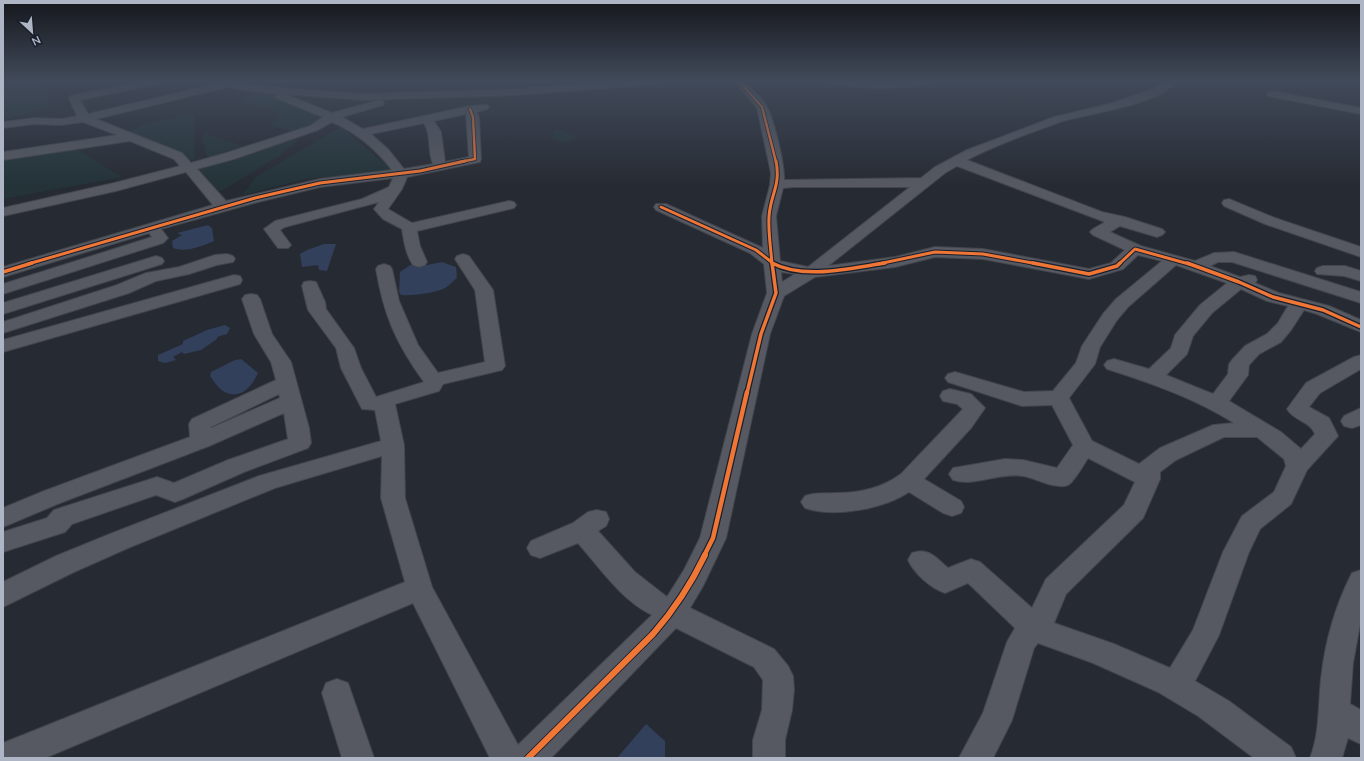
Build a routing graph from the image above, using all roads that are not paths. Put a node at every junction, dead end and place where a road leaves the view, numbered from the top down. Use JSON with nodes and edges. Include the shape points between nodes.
{"nodes":[{"id":1,"x":331,"y":116,"type":"edge"},
{"id":2,"x":73,"y":117,"type":"edge"},
{"id":3,"x":87,"y":117,"type":"edge"},
{"id":4,"x":332,"y":117,"type":"edge"},
{"id":5,"x":417,"y":117,"type":"edge"},
{"id":6,"x":436,"y":117,"type":"edge"},
{"id":7,"x":473,"y":117,"type":"edge"},
{"id":8,"x":765,"y":117,"type":"edge"},
{"id":9,"x":1069,"y":117,"type":"edge"},
{"id":10,"x":423,"y":121,"type":"junction"},
{"id":11,"x":119,"y":122,"type":"dead end"},
{"id":12,"x":3,"y":125,"type":"edge"},
{"id":13,"x":102,"y":126,"type":"junction"},
{"id":14,"x":361,"y":133,"type":"junction"},
{"id":15,"x":130,"y":138,"type":"junction"},
{"id":16,"x":3,"y":156,"type":"edge"},
{"id":17,"x":957,"y":161,"type":"junction"},
{"id":18,"x":188,"y":167,"type":"junction"},
{"id":19,"x":442,"y":167,"type":"junction"},
{"id":20,"x":401,"y":174,"type":"junction"},
{"id":21,"x":924,"y":182,"type":"junction"},
{"id":22,"x":777,"y":185,"type":"junction"},
{"id":23,"x":395,"y":188,"type":"junction"},
{"id":24,"x":1229,"y":203,"type":"dead end"},
{"id":25,"x":510,"y":205,"type":"dead end"},
{"id":26,"x":224,"y":206,"type":"junction"},
{"id":27,"x":661,"y":207,"type":"dead end"},
{"id":28,"x":3,"y":212,"type":"edge"},
{"id":29,"x":1120,"y":220,"type":"junction"},
{"id":30,"x":152,"y":227,"type":"junction"},
{"id":31,"x":409,"y":228,"type":"junction"},
{"id":32,"x":1157,"y":232,"type":"dead end"},
{"id":33,"x":282,"y":245,"type":"dead end"},
{"id":34,"x":1135,"y":249,"type":"junction"},
{"id":35,"x":1361,"y":252,"type":"edge"},
{"id":36,"x":1339,"y":258,"type":"dead end"},
{"id":37,"x":227,"y":259,"type":"dead end"},
{"id":38,"x":463,"y":259,"type":"dead end"},
{"id":39,"x":1174,"y":259,"type":"junction"},
{"id":40,"x":156,"y":261,"type":"dead end"},
{"id":41,"x":419,"y":262,"type":"dead end"},
{"id":42,"x":773,"y":264,"type":"junction"},
{"id":43,"x":1197,"y":267,"type":"junction"},
{"id":44,"x":1266,"y":267,"type":"junction"},
{"id":45,"x":384,"y":269,"type":"dead end"},
{"id":46,"x":3,"y":272,"type":"edge"},
{"id":47,"x":811,"y":272,"type":"junction"},
{"id":48,"x":1318,"y":276,"type":"junction"},
{"id":49,"x":1361,"y":276,"type":"edge"},
{"id":50,"x":234,"y":280,"type":"dead end"},
{"id":51,"x":1239,"y":282,"type":"junction"},
{"id":52,"x":310,"y":286,"type":"dead end"},
{"id":53,"x":3,"y":289,"type":"edge"},
{"id":54,"x":776,"y":293,"type":"junction"},
{"id":55,"x":1361,"y":298,"type":"edge"},
{"id":56,"x":251,"y":300,"type":"dead end"},
{"id":57,"x":1298,"y":305,"type":"junction"},
{"id":58,"x":3,"y":309,"type":"edge"},
{"id":59,"x":1361,"y":327,"type":"edge"},
{"id":60,"x":3,"y":328,"type":"edge"},
{"id":61,"x":3,"y":346,"type":"edge"},
{"id":62,"x":1114,"y":365,"type":"dead end"},
{"id":63,"x":1357,"y":368,"type":"edge"},
{"id":64,"x":1153,"y":376,"type":"junction"},
{"id":65,"x":435,"y":380,"type":"junction"},
{"id":66,"x":289,"y":392,"type":"junction"},
{"id":67,"x":1059,"y":398,"type":"junction"},
{"id":68,"x":384,"y":401,"type":"junction"},
{"id":69,"x":1217,"y":403,"type":"junction"},
{"id":70,"x":1262,"y":430,"type":"junction"},
{"id":71,"x":393,"y":445,"type":"junction"},
{"id":72,"x":1084,"y":446,"type":"junction"},
{"id":73,"x":1297,"y":466,"type":"junction"},
{"id":74,"x":961,"y":474,"type":"dead end"},
{"id":75,"x":1148,"y":479,"type":"junction"},
{"id":76,"x":908,"y":480,"type":"junction"},
{"id":77,"x":813,"y":502,"type":"dead end"},
{"id":78,"x":952,"y":506,"type":"dead end"},
{"id":79,"x":3,"y":518,"type":"edge"},
{"id":80,"x":3,"y":542,"type":"edge"},
{"id":81,"x":540,"y":548,"type":"dead end"},
{"id":82,"x":921,"y":560,"type":"dead end"},
{"id":83,"x":1361,"y":581,"type":"edge"},
{"id":84,"x":419,"y":588,"type":"junction"},
{"id":85,"x":3,"y":595,"type":"edge"},
{"id":86,"x":672,"y":612,"type":"junction"},
{"id":87,"x":1037,"y":630,"type":"junction"},
{"id":88,"x":1175,"y":686,"type":"junction"},
{"id":89,"x":337,"y":693,"type":"dead end"},
{"id":90,"x":1335,"y":712,"type":"junction"},
{"id":91,"x":1361,"y":728,"type":"edge"},
{"id":92,"x":6,"y":758,"type":"edge"},
{"id":93,"x":358,"y":758,"type":"edge"},
{"id":94,"x":507,"y":758,"type":"edge"},
{"id":95,"x":528,"y":758,"type":"edge"},
{"id":96,"x":769,"y":758,"type":"edge"},
{"id":97,"x":975,"y":758,"type":"edge"},
{"id":98,"x":1280,"y":758,"type":"edge"},
{"id":99,"x":1326,"y":758,"type":"edge"}],
"edges":[{"from":1,"to":18,"type":"street","via":[[314,128],[292,136]]},
{"from":2,"to":12,"type":"street","via":[[61,122],[34,121]]},
{"from":3,"to":13,"type":"street"},
{"from":4,"to":14,"type":"street"},
{"from":5,"to":10,"type":"street"},
{"from":6,"to":10,"type":"street"},
{"from":7,"to":19,"type":"street","via":[[475,159]]},
{"from":8,"to":22,"type":"street","via":[[777,164]]},
{"from":9,"to":17,"type":"street","via":[[983,148]]},
{"from":10,"to":14,"type":"street"},
{"from":10,"to":19,"type":"street","via":[[435,132],[437,158]]},
{"from":11,"to":13,"type":"street"},
{"from":13,"to":15,"type":"street"},
{"from":14,"to":20,"type":"street","via":[[379,146]]},
{"from":15,"to":16,"type":"street"},
{"from":15,"to":18,"type":"street","via":[[174,154]]},
{"from":17,"to":21,"type":"street"},
{"from":17,"to":29,"type":"street","via":[[1097,215]]},
{"from":18,"to":26,"type":"street"},
{"from":18,"to":28,"type":"street","via":[[116,187]]},
{"from":19,"to":20,"type":"street"},
{"from":20,"to":23,"type":"street"},
{"from":20,"to":26,"type":"street","via":[[320,183]]},
{"from":21,"to":22,"type":"street"},
{"from":21,"to":47,"type":"street"},
{"from":22,"to":42,"type":"street","via":[[769,216]]},
{"from":23,"to":31,"type":"street","via":[[381,210],[387,217],[400,221]]},
{"from":23,"to":33,"type":"street","via":[[367,202],[280,224],[272,229]]},
{"from":24,"to":35,"type":"street","via":[[1270,221]]},
{"from":25,"to":31,"type":"street"},
{"from":26,"to":30,"type":"street"},
{"from":27,"to":42,"type":"street","via":[[756,250]]},
{"from":29,"to":32,"type":"street"},
{"from":29,"to":34,"type":"street","via":[[1098,232]]},
{"from":30,"to":46,"type":"street"},
{"from":30,"to":53,"type":"street","via":[[160,238],[158,240]]},
{"from":31,"to":41,"type":"street","via":[[412,246]]},
{"from":34,"to":39,"type":"street"},
{"from":34,"to":47,"type":"street","via":[[1117,266],[1088,274],[983,254],[935,252],[846,270]]},
{"from":36,"to":48,"type":"street"},
{"from":37,"to":60,"type":"street","via":[[216,260],[182,272],[152,277]]},
{"from":38,"to":65,"type":"street","via":[[484,290],[495,366]]},
{"from":39,"to":43,"type":"street"},
{"from":39,"to":67,"type":"street","via":[[1122,303],[1109,318],[1090,346],[1085,364]]},
{"from":40,"to":58,"type":"street"},
{"from":42,"to":47,"type":"street","via":[[786,269]]},
{"from":42,"to":54,"type":"street"},
{"from":43,"to":44,"type":"street","via":[[1219,256]]},
{"from":43,"to":51,"type":"street"},
{"from":44,"to":48,"type":"street"},
{"from":44,"to":51,"type":"street","via":[[1259,278]]},
{"from":45,"to":65,"type":"street","via":[[390,301],[409,346]]},
{"from":47,"to":54,"type":"street"},
{"from":48,"to":49,"type":"street","via":[[1345,271]]},
{"from":48,"to":55,"type":"street"},
{"from":50,"to":61,"type":"street"},
{"from":51,"to":57,"type":"street"},
{"from":51,"to":64,"type":"street","via":[[1206,309],[1184,335],[1180,350]]},
{"from":52,"to":68,"type":"street","via":[[317,310],[345,348],[351,368],[369,404]]},
{"from":54,"to":86,"type":"street","via":[[761,334],[713,538],[694,578]]},
{"from":56,"to":66,"type":"street","via":[[264,334],[281,362]]},
{"from":57,"to":59,"type":"street","via":[[1328,306]]},
{"from":57,"to":69,"type":"street","via":[[1274,338],[1252,350],[1239,364],[1238,375]]},
{"from":62,"to":64,"type":"street"},
{"from":63,"to":73,"type":"street","via":[[1313,388],[1297,409],[1321,423],[1327,436]]},
{"from":64,"to":69,"type":"street"},
{"from":65,"to":68,"type":"street","via":[[432,386]]},
{"from":66,"to":79,"type":"street","via":[[201,442],[52,497]]},
{"from":66,"to":80,"type":"street","via":[[300,443],[236,466],[175,493],[157,486],[63,517],[56,525]]},
{"from":67,"to":72,"type":"street"},
{"from":67,"to":76,"type":"street","via":[[1022,399],[1004,392],[953,387],[975,408],[968,421]]},
{"from":68,"to":71,"type":"street"},
{"from":69,"to":70,"type":"street"},
{"from":70,"to":73,"type":"street","via":[[1294,455]]},
{"from":70,"to":75,"type":"street","via":[[1221,430],[1168,454],[1148,469]]},
{"from":71,"to":84,"type":"street","via":[[393,498],[418,577]]},
{"from":71,"to":85,"type":"street","via":[[253,487],[65,564]]},
{"from":72,"to":74,"type":"street","via":[[1062,478],[1023,468],[1005,467]]},
{"from":72,"to":75,"type":"street"},
{"from":73,"to":88,"type":"street","via":[[1283,498],[1251,523],[1236,552],[1205,635]]},
{"from":75,"to":87,"type":"street","via":[[1134,511],[1055,587]]},
{"from":76,"to":77,"type":"street","via":[[880,496],[834,503]]},
{"from":76,"to":78,"type":"street"},
{"from":81,"to":86,"type":"street","via":[[589,525],[626,580],[653,604]]},
{"from":82,"to":87,"type":"street","via":[[945,582],[971,570]]},
{"from":83,"to":90,"type":"street","via":[[1344,629],[1339,655]]},
{"from":84,"to":92,"type":"street"},
{"from":84,"to":94,"type":"street"},
{"from":86,"to":95,"type":"street"},
{"from":86,"to":96,"type":"street","via":[[764,658],[778,676],[777,710],[768,740]]},
{"from":87,"to":88,"type":"street","via":[[1093,648]]},
{"from":87,"to":97,"type":"street","via":[[1027,634],[1021,642],[996,720]]},
{"from":88,"to":98,"type":"street","via":[[1208,705]]},
{"from":89,"to":93,"type":"street"},
{"from":90,"to":91,"type":"street"},
{"from":90,"to":99,"type":"street","via":[[1334,730]]}]}
